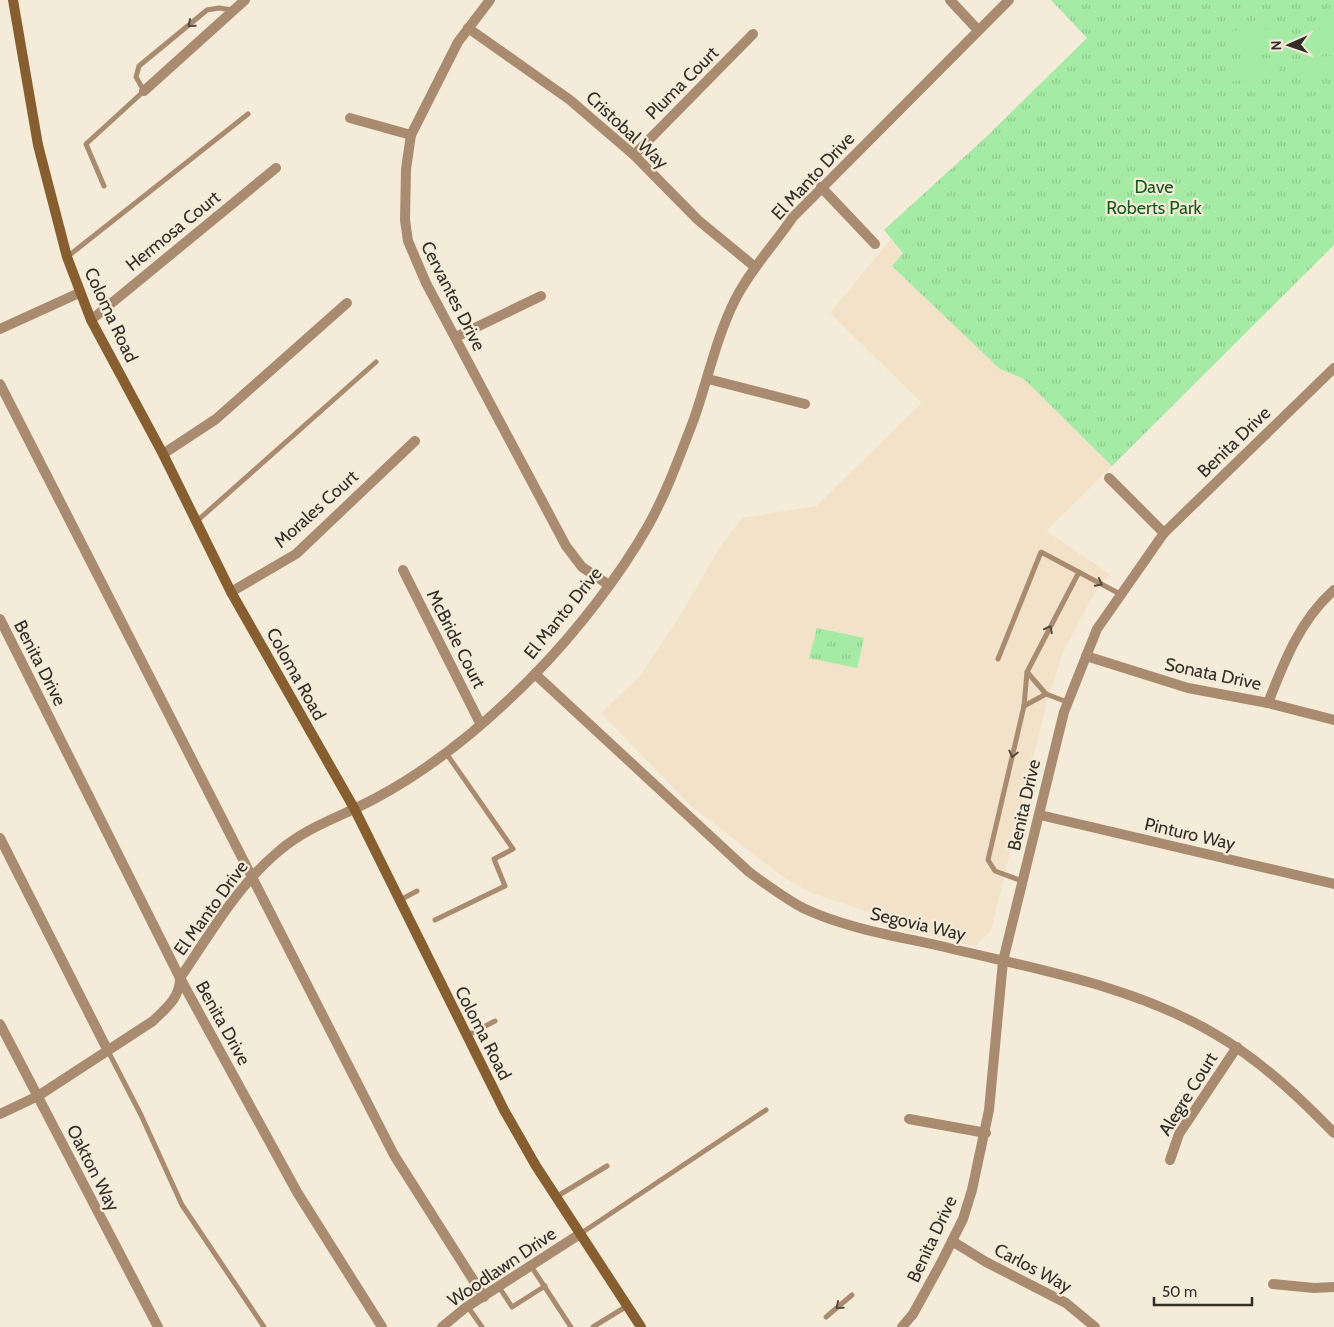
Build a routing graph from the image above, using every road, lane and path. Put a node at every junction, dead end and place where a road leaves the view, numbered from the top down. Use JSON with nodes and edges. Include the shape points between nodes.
{"nodes":[{"id":1,"x":13,"y":0,"type":"edge"},
{"id":2,"x":246,"y":0,"type":"edge"},
{"id":3,"x":490,"y":0,"type":"edge"},
{"id":4,"x":950,"y":0,"type":"edge"},
{"id":5,"x":1009,"y":0,"type":"edge"},
{"id":6,"x":234,"y":10,"type":"junction"},
{"id":7,"x":468,"y":28,"type":"junction"},
{"id":8,"x":978,"y":30,"type":"junction"},
{"id":9,"x":753,"y":34,"type":"dead end"},
{"id":10,"x":144,"y":91,"type":"junction"},
{"id":11,"x":248,"y":114,"type":"dead end"},
{"id":12,"x":350,"y":118,"type":"dead end"},
{"id":13,"x":411,"y":135,"type":"junction"},
{"id":14,"x":634,"y":155,"type":"junction"},
{"id":15,"x":276,"y":168,"type":"dead end"},
{"id":16,"x":104,"y":186,"type":"dead end"},
{"id":17,"x":821,"y":188,"type":"junction"},
{"id":18,"x":875,"y":244,"type":"dead end"},
{"id":19,"x":67,"y":257,"type":"junction"},
{"id":20,"x":755,"y":267,"type":"junction"},
{"id":21,"x":79,"y":293,"type":"junction"},
{"id":22,"x":541,"y":296,"type":"dead end"},
{"id":23,"x":347,"y":303,"type":"dead end"},
{"id":24,"x":91,"y":320,"type":"junction"},
{"id":25,"x":0,"y":329,"type":"edge"},
{"id":26,"x":456,"y":337,"type":"junction"},
{"id":27,"x":376,"y":362,"type":"dead end"},
{"id":28,"x":1334,"y":368,"type":"edge"},
{"id":29,"x":708,"y":379,"type":"junction"},
{"id":30,"x":0,"y":384,"type":"edge"},
{"id":31,"x":805,"y":404,"type":"dead end"},
{"id":32,"x":415,"y":441,"type":"dead end"},
{"id":33,"x":163,"y":454,"type":"junction"},
{"id":34,"x":1110,"y":478,"type":"dead end"},
{"id":35,"x":196,"y":521,"type":"junction"},
{"id":36,"x":1164,"y":533,"type":"junction"},
{"id":37,"x":403,"y":570,"type":"dead end"},
{"id":38,"x":1078,"y":572,"type":"junction"},
{"id":39,"x":608,"y":585,"type":"junction"},
{"id":40,"x":1334,"y":590,"type":"edge"},
{"id":41,"x":232,"y":592,"type":"junction"},
{"id":42,"x":1120,"y":594,"type":"junction"},
{"id":43,"x":0,"y":619,"type":"edge"},
{"id":44,"x":1086,"y":656,"type":"junction"},
{"id":45,"x":998,"y":659,"type":"dead end"},
{"id":46,"x":1027,"y":672,"type":"junction"},
{"id":47,"x":535,"y":674,"type":"junction"},
{"id":48,"x":1046,"y":694,"type":"junction"},
{"id":49,"x":1067,"y":702,"type":"junction"},
{"id":50,"x":1268,"y":703,"type":"junction"},
{"id":51,"x":1024,"y":706,"type":"junction"},
{"id":52,"x":1334,"y":720,"type":"edge"},
{"id":53,"x":480,"y":723,"type":"junction"},
{"id":54,"x":445,"y":752,"type":"junction"},
{"id":55,"x":354,"y":808,"type":"junction"},
{"id":56,"x":1040,"y":816,"type":"junction"},
{"id":57,"x":0,"y":838,"type":"edge"},
{"id":58,"x":253,"y":876,"type":"junction"},
{"id":59,"x":1023,"y":881,"type":"junction"},
{"id":60,"x":1334,"y":884,"type":"edge"},
{"id":61,"x":417,"y":891,"type":"dead end"},
{"id":62,"x":399,"y":900,"type":"junction"},
{"id":63,"x":435,"y":920,"type":"dead end"},
{"id":64,"x":1002,"y":961,"type":"junction"},
{"id":65,"x":180,"y":978,"type":"junction"},
{"id":66,"x":495,"y":1021,"type":"dead end"},
{"id":67,"x":0,"y":1024,"type":"edge"},
{"id":68,"x":465,"y":1036,"type":"junction"},
{"id":69,"x":1237,"y":1047,"type":"junction"},
{"id":70,"x":108,"y":1051,"type":"junction"},
{"id":71,"x":38,"y":1096,"type":"junction"},
{"id":72,"x":766,"y":1110,"type":"dead end"},
{"id":73,"x":0,"y":1114,"type":"edge"},
{"id":74,"x":909,"y":1119,"type":"dead end"},
{"id":75,"x":986,"y":1133,"type":"junction"},
{"id":76,"x":1334,"y":1133,"type":"edge"},
{"id":77,"x":1170,"y":1160,"type":"dead end"},
{"id":78,"x":607,"y":1166,"type":"dead end"},
{"id":79,"x":556,"y":1197,"type":"junction"},
{"id":80,"x":580,"y":1234,"type":"junction"},
{"id":81,"x":952,"y":1241,"type":"junction"},
{"id":82,"x":531,"y":1266,"type":"junction"},
{"id":83,"x":1273,"y":1284,"type":"dead end"},
{"id":84,"x":544,"y":1286,"type":"junction"},
{"id":85,"x":499,"y":1287,"type":"junction"},
{"id":86,"x":1334,"y":1287,"type":"edge"},
{"id":87,"x":852,"y":1295,"type":"dead end"},
{"id":88,"x":484,"y":1297,"type":"junction"},
{"id":89,"x":627,"y":1306,"type":"junction"},
{"id":90,"x":468,"y":1307,"type":"junction"},
{"id":91,"x":826,"y":1316,"type":"dead end"},
{"id":92,"x":158,"y":1327,"type":"edge"},
{"id":93,"x":264,"y":1327,"type":"edge"},
{"id":94,"x":382,"y":1327,"type":"edge"},
{"id":95,"x":442,"y":1327,"type":"edge"},
{"id":96,"x":482,"y":1327,"type":"edge"},
{"id":97,"x":571,"y":1327,"type":"edge"},
{"id":98,"x":593,"y":1327,"type":"edge"},
{"id":99,"x":641,"y":1327,"type":"edge"},
{"id":100,"x":902,"y":1327,"type":"edge"},
{"id":101,"x":1095,"y":1327,"type":"edge"}],
"edges":[{"from":1,"to":19,"type":"main road","name":"Coloma Road","via":[[38,145]]},
{"from":2,"to":6,"type":"street"},
{"from":3,"to":7,"type":"street","name":"Cervantes Drive"},
{"from":4,"to":8,"type":"street"},
{"from":5,"to":8,"type":"street","name":"El Manto Drive"},
{"from":6,"to":10,"type":"street"},
{"from":6,"to":10,"type":"lane","one_way":true,"via":[[207,10],[139,66],[136,77]]},
{"from":7,"to":13,"type":"street","name":"Cervantes Drive"},
{"from":7,"to":14,"type":"street","name":"Cristobal Way","via":[[570,100]]},
{"from":8,"to":17,"type":"street","name":"El Manto Drive"},
{"from":9,"to":14,"type":"street","name":"Pluma Court"},
{"from":10,"to":16,"type":"lane","via":[[86,144]]},
{"from":11,"to":19,"type":"lane"},
{"from":12,"to":13,"type":"street"},
{"from":13,"to":26,"type":"street","name":"Cervantes Drive","via":[[406,169],[408,241],[426,283]]},
{"from":14,"to":20,"type":"street","name":"Cristobal Way","via":[[698,220]]},
{"from":15,"to":24,"type":"street","name":"Hermosa Court"},
{"from":17,"to":18,"type":"street"},
{"from":17,"to":20,"type":"street","name":"El Manto Drive","via":[[792,217]]},
{"from":19,"to":21,"type":"main road","name":"Coloma Road"},
{"from":20,"to":29,"type":"street","name":"El Manto Drive","via":[[720,332]]},
{"from":21,"to":24,"type":"main road","name":"Coloma Road"},
{"from":21,"to":25,"type":"street"},
{"from":22,"to":26,"type":"street"},
{"from":23,"to":33,"type":"street","via":[[216,419]]},
{"from":24,"to":33,"type":"main road","name":"Coloma Road"},
{"from":26,"to":39,"type":"street","name":"Cervantes Drive","via":[[566,546],[582,567]]},
{"from":27,"to":35,"type":"lane"},
{"from":28,"to":36,"type":"street","name":"Benita Drive"},
{"from":29,"to":31,"type":"street"},
{"from":29,"to":39,"type":"street","name":"El Manto Drive","via":[[656,509],[634,549]]},
{"from":30,"to":58,"type":"street"},
{"from":32,"to":41,"type":"street","name":"Morales Court","via":[[296,554]]},
{"from":33,"to":35,"type":"main road","name":"Coloma Road"},
{"from":34,"to":36,"type":"street"},
{"from":35,"to":41,"type":"main road","name":"Coloma Road"},
{"from":36,"to":42,"type":"street","name":"Benita Drive"},
{"from":37,"to":53,"type":"street","name":"McBride Court"},
{"from":38,"to":42,"type":"lane","one_way":true},
{"from":38,"to":45,"type":"lane","via":[[1042,552]]},
{"from":46,"to":38,"type":"lane","one_way":true},
{"from":39,"to":47,"type":"street","name":"El Manto Drive"},
{"from":40,"to":50,"type":"street","via":[[1324,598],[1294,639]]},
{"from":41,"to":55,"type":"main road","name":"Coloma Road"},
{"from":42,"to":44,"type":"street","name":"Benita Drive","via":[[1097,629]]},
{"from":43,"to":65,"type":"street","name":"Benita Drive"},
{"from":44,"to":49,"type":"street","name":"Benita Drive"},
{"from":44,"to":50,"type":"street","name":"Sonata Drive","via":[[1188,688]]},
{"from":46,"to":48,"type":"lane"},
{"from":46,"to":51,"type":"lane"},
{"from":47,"to":53,"type":"street","name":"El Manto Drive"},
{"from":47,"to":64,"type":"street","name":"Segovia Way","via":[[736,860],[772,889],[803,908],[846,924]]},
{"from":48,"to":49,"type":"lane"},
{"from":48,"to":51,"type":"lane"},
{"from":49,"to":56,"type":"street","name":"Benita Drive"},
{"from":50,"to":52,"type":"street","name":"Sonata Drive"},
{"from":51,"to":59,"type":"lane","one_way":true,"via":[[988,860],[996,871]]},
{"from":53,"to":54,"type":"street","name":"El Manto Drive"},
{"from":54,"to":55,"type":"street","name":"El Manto Drive","via":[[384,793]]},
{"from":54,"to":63,"type":"lane","via":[[514,849],[494,859],[505,886]]},
{"from":55,"to":58,"type":"street","name":"El Manto Drive","via":[[301,834]]},
{"from":55,"to":62,"type":"main road","name":"Coloma Road"},
{"from":56,"to":59,"type":"street","name":"Benita Drive"},
{"from":56,"to":60,"type":"street","name":"Pinturo Way"},
{"from":57,"to":70,"type":"street"},
{"from":58,"to":65,"type":"street","name":"El Manto Drive"},
{"from":58,"to":88,"type":"street","via":[[272,920],[394,1156]]},
{"from":59,"to":64,"type":"street","name":"Benita Drive"},
{"from":61,"to":62,"type":"lane"},
{"from":62,"to":68,"type":"main road","name":"Coloma Road"},
{"from":64,"to":69,"type":"street","name":"Segovia Way","via":[[1108,988],[1151,1003]]},
{"from":64,"to":75,"type":"street","name":"Benita Drive"},
{"from":65,"to":70,"type":"street","name":"El Manto Drive","via":[[180,990],[167,1008]]},
{"from":65,"to":94,"type":"street","name":"Benita Drive","via":[[297,1192]]},
{"from":66,"to":68,"type":"lane"},
{"from":67,"to":71,"type":"street","name":"Oakton Way"},
{"from":68,"to":79,"type":"main road","name":"Coloma Road"},
{"from":69,"to":76,"type":"street","name":"Segovia Way","via":[[1272,1074]]},
{"from":69,"to":77,"type":"street","name":"Alegre Court","via":[[1178,1134]]},
{"from":70,"to":71,"type":"street","name":"El Manto Drive"},
{"from":70,"to":93,"type":"lane","via":[[182,1205]]},
{"from":71,"to":73,"type":"street","name":"El Manto Drive"},
{"from":71,"to":92,"type":"street","name":"Oakton Way"},
{"from":72,"to":80,"type":"lane"},
{"from":74,"to":75,"type":"street"},
{"from":75,"to":81,"type":"street","name":"Benita Drive","via":[[972,1190]]},
{"from":78,"to":79,"type":"lane"},
{"from":79,"to":80,"type":"main road","name":"Coloma Road"},
{"from":80,"to":82,"type":"street","name":"Woodlawn Drive"},
{"from":80,"to":89,"type":"main road","name":"Coloma Road"},
{"from":81,"to":100,"type":"street","name":"Benita Drive","via":[[913,1314]]},
{"from":81,"to":101,"type":"street","name":"Carlos Way","via":[[1066,1303]]},
{"from":82,"to":84,"type":"lane"},
{"from":82,"to":85,"type":"street","name":"Woodlawn Drive"},
{"from":83,"to":86,"type":"street"},
{"from":84,"to":85,"type":"lane","via":[[512,1307]]},
{"from":84,"to":97,"type":"lane"},
{"from":85,"to":88,"type":"street","name":"Woodlawn Drive"},
{"from":87,"to":91,"type":"lane","one_way":true},
{"from":88,"to":90,"type":"street","name":"Woodlawn Drive"},
{"from":89,"to":98,"type":"lane"},
{"from":89,"to":99,"type":"main road","name":"Coloma Road"},
{"from":90,"to":95,"type":"street","name":"Woodlawn Drive"},
{"from":90,"to":96,"type":"lane"}]}
